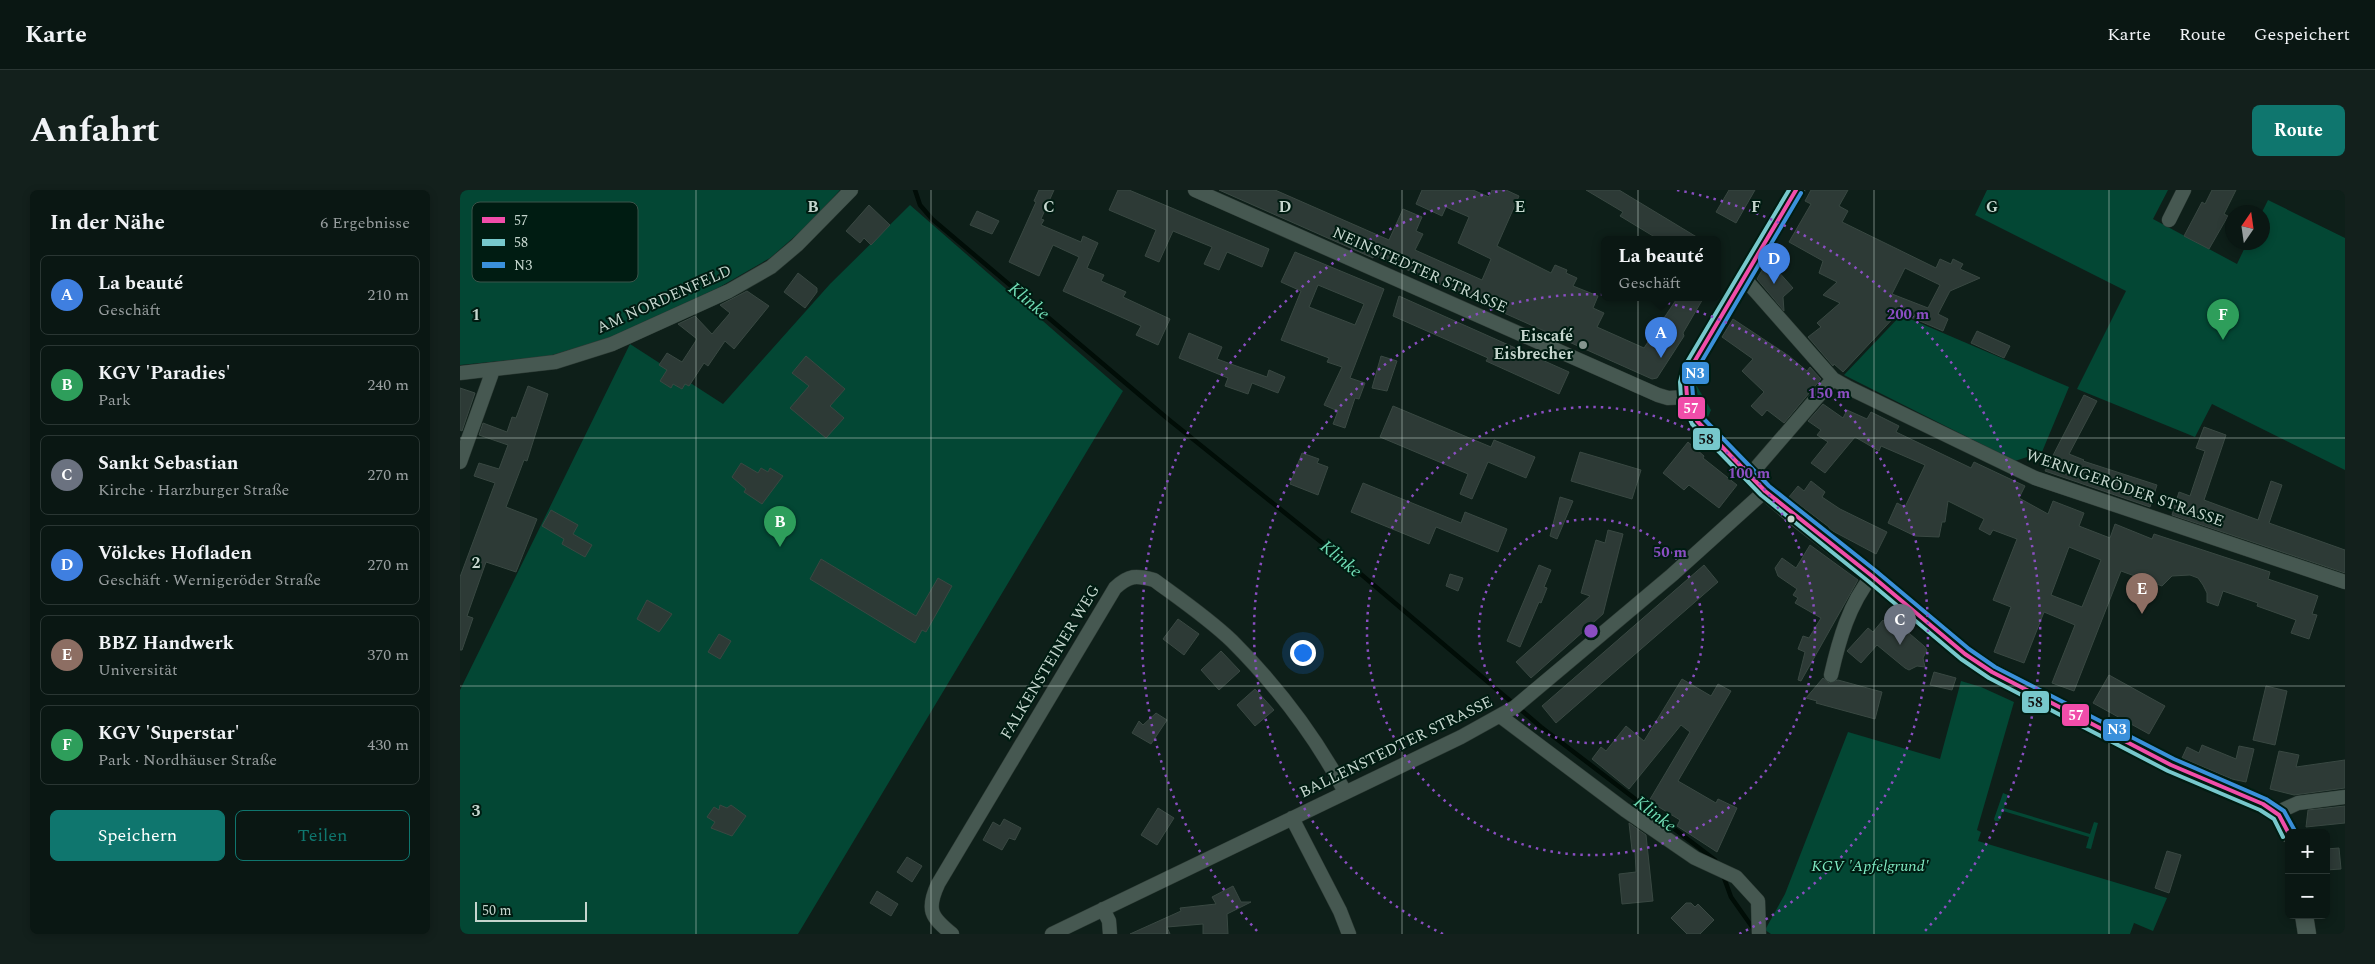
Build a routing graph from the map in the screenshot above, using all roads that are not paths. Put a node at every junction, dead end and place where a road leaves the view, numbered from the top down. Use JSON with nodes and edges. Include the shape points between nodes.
{"nodes":[{"id":1,"x":851,"y":190,"type":"edge"},
{"id":2,"x":1195,"y":190,"type":"edge"},
{"id":3,"x":1796,"y":190,"type":"edge"},
{"id":4,"x":2184,"y":190,"type":"edge"},
{"id":5,"x":2169,"y":220,"type":"dead end"},
{"id":6,"x":1744,"y":278,"type":"junction"},
{"id":7,"x":493,"y":370,"type":"junction"},
{"id":8,"x":460,"y":373,"type":"edge"},
{"id":9,"x":1833,"y":379,"type":"junction"},
{"id":10,"x":1687,"y":397,"type":"junction"},
{"id":11,"x":460,"y":462,"type":"edge"},
{"id":12,"x":1750,"y":475,"type":"junction"},
{"id":13,"x":1765,"y":491,"type":"junction"},
{"id":14,"x":1872,"y":576,"type":"junction"},
{"id":15,"x":2345,"y":582,"type":"edge"},
{"id":16,"x":1831,"y":675,"type":"dead end"},
{"id":17,"x":1505,"y":713,"type":"junction"},
{"id":18,"x":1345,"y":792,"type":"junction"},
{"id":19,"x":2345,"y":797,"type":"edge"},
{"id":20,"x":2276,"y":813,"type":"junction"},
{"id":21,"x":1292,"y":818,"type":"junction"},
{"id":22,"x":2287,"y":829,"type":"edge"},
{"id":23,"x":1103,"y":909,"type":"junction"},
{"id":24,"x":2305,"y":919,"type":"edge"},
{"id":25,"x":1759,"y":931,"type":"edge"},
{"id":26,"x":952,"y":934,"type":"edge"},
{"id":27,"x":1052,"y":934,"type":"edge"},
{"id":28,"x":1110,"y":934,"type":"edge"},
{"id":29,"x":1349,"y":934,"type":"edge"},
{"id":30,"x":2307,"y":934,"type":"edge"}],
"edges":[{"from":1,"to":7,"type":"street","name":"AM NORDENFELD","via":[[771,267],[729,291],[612,344],[555,362]]},
{"from":2,"to":10,"type":"street","name":"NEINSTEDTER STRASSE","via":[[1664,397]]},
{"from":3,"to":6,"type":"street"},
{"from":4,"to":5,"type":"street"},
{"from":6,"to":9,"type":"street","name":"WERNIGERÖDER STRASSE"},
{"from":6,"to":10,"type":"street","via":[[1694,361],[1687,379]]},
{"from":7,"to":8,"type":"street","name":"AM NORDENFELD"},
{"from":7,"to":11,"type":"street"},
{"from":9,"to":12,"type":"street"},
{"from":9,"to":15,"type":"street","name":"WERNIGERÖDER STRASSE","via":[[2035,478]]},
{"from":10,"to":12,"type":"street","via":[[1697,421]]},
{"from":12,"to":13,"type":"street"},
{"from":13,"to":14,"type":"street"},
{"from":13,"to":17,"type":"street","name":"BALLENSTEDTER STRASSE","via":[[1672,575]]},
{"from":14,"to":16,"type":"street","via":[[1863,587],[1839,638]]},
{"from":14,"to":20,"type":"street","via":[[1960,650],[1992,672],[2171,766],[2251,798]]},
{"from":17,"to":18,"type":"street","name":"BALLENSTEDTER STRASSE"},
{"from":17,"to":25,"type":"street","via":[[1625,810],[1705,864],[1736,877],[1758,901]]},
{"from":18,"to":21,"type":"street","name":"BALLENSTEDTER STRASSE"},
{"from":18,"to":26,"type":"street","name":"FALKENSTEINER WEG","via":[[1323,751],[1296,715],[1230,640],[1154,580],[1139,576],[1125,579],[1116,588],[931,898],[931,913]]},
{"from":19,"to":20,"type":"street","via":[[2298,803]]},
{"from":20,"to":22,"type":"street"},
{"from":21,"to":23,"type":"street","name":"BALLENSTEDTER STRASSE"},
{"from":21,"to":29,"type":"street"},
{"from":23,"to":27,"type":"street","name":"BALLENSTEDTER STRASSE"},
{"from":23,"to":28,"type":"street","via":[[1109,921]]},
{"from":24,"to":30,"type":"street"}]}
